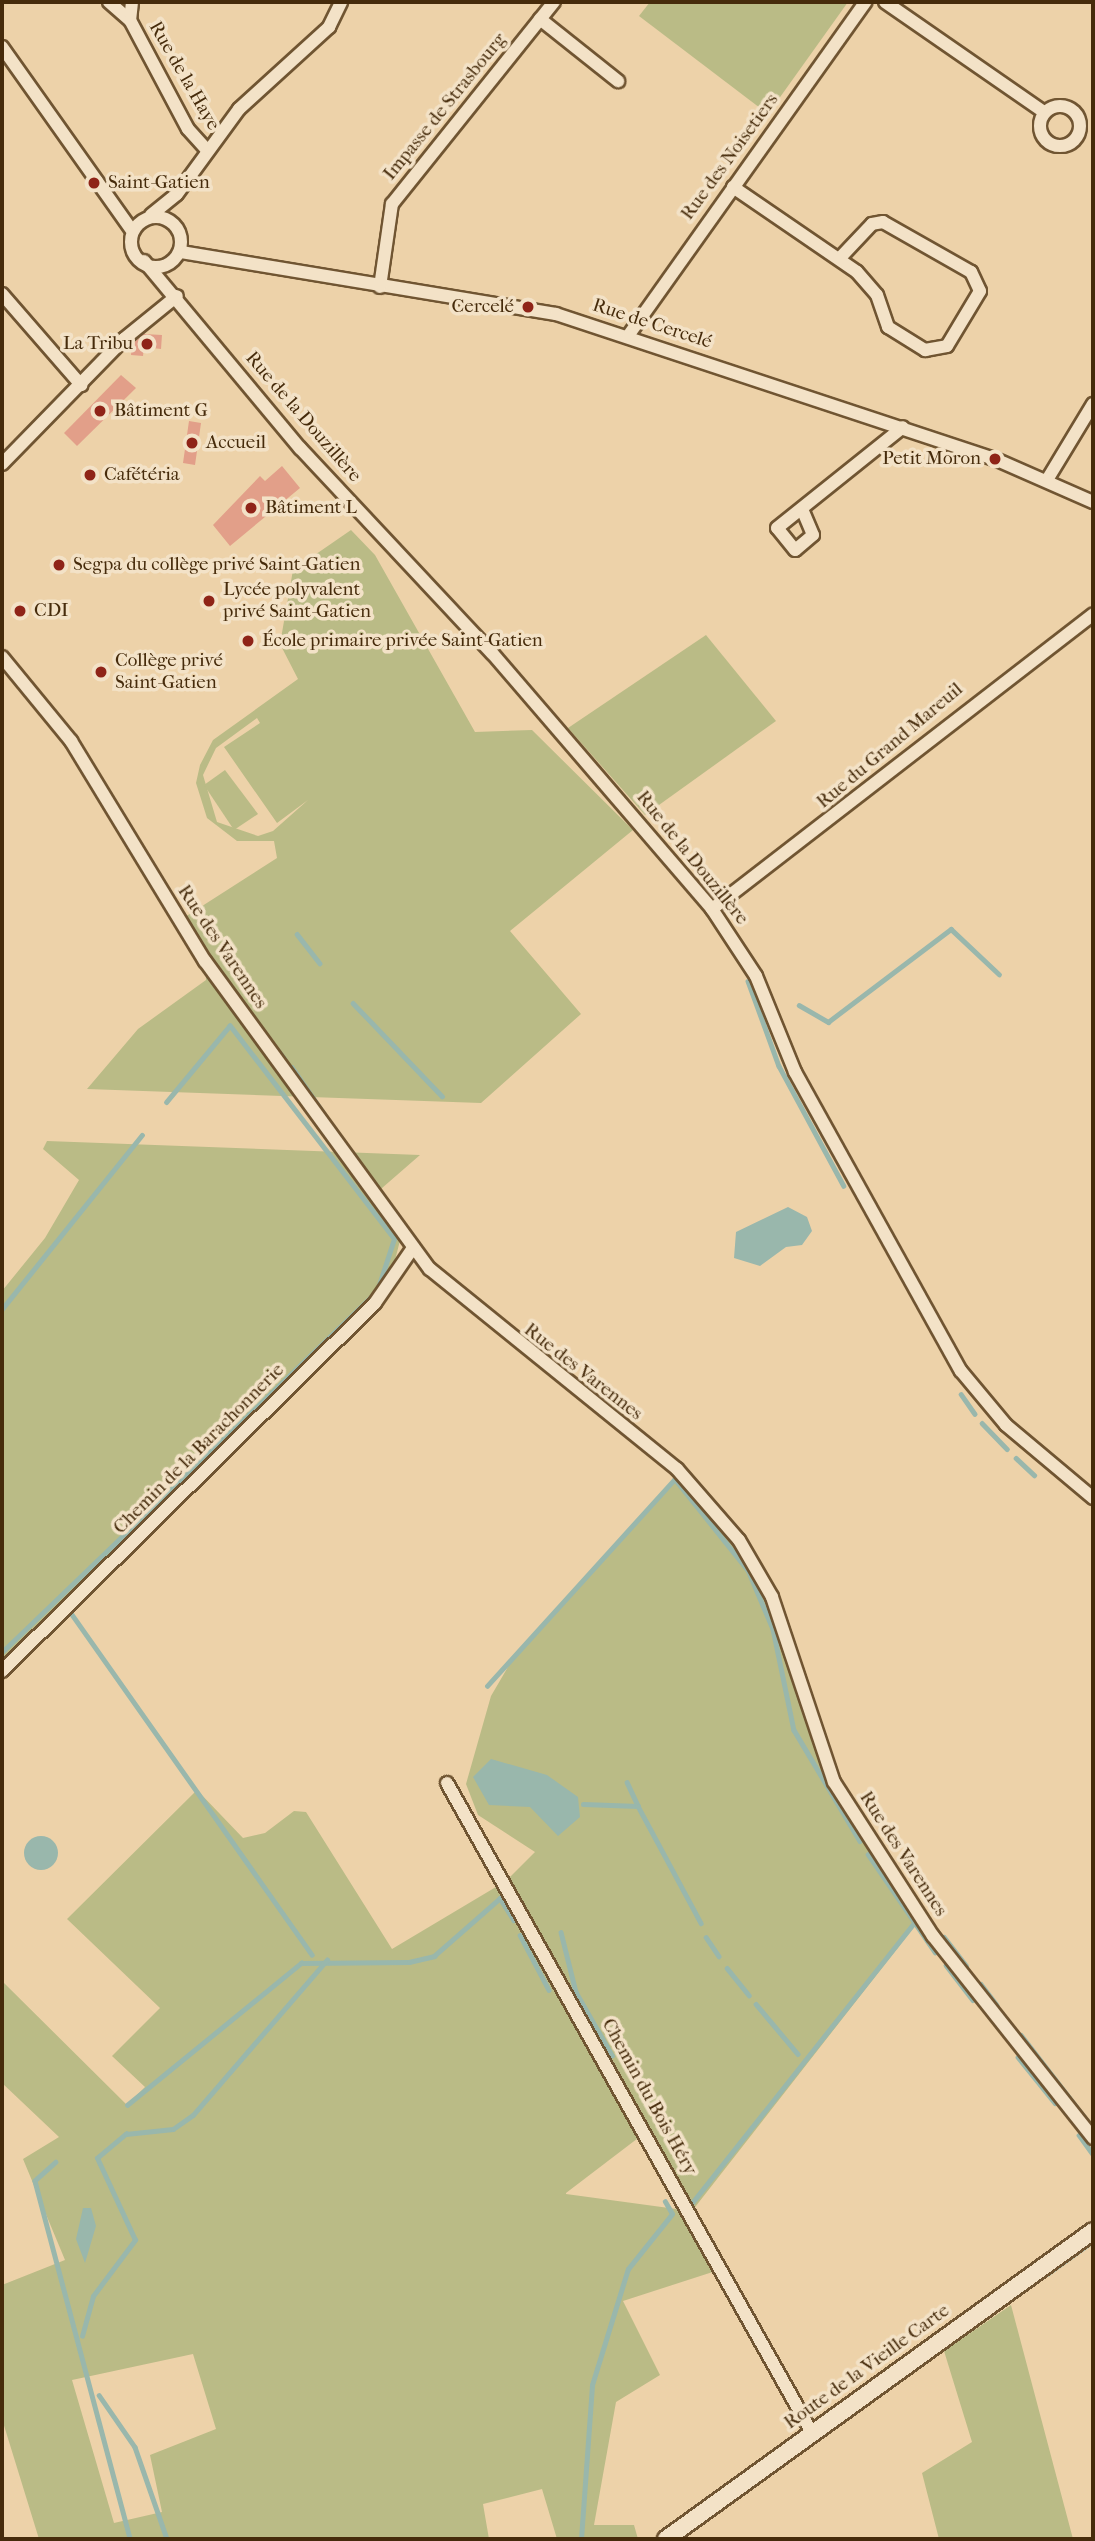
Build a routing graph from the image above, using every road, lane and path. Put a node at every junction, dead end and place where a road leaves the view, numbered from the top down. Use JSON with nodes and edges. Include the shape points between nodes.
{"nodes":[{"id":1,"x":109,"y":2,"type":"edge"},
{"id":2,"x":132,"y":2,"type":"edge"},
{"id":3,"x":341,"y":2,"type":"edge"},
{"id":4,"x":554,"y":2,"type":"edge"},
{"id":5,"x":865,"y":2,"type":"edge"},
{"id":6,"x":885,"y":2,"type":"edge"},
{"id":7,"x":540,"y":19,"type":"junction"},
{"id":8,"x":130,"y":20,"type":"junction"},
{"id":9,"x":2,"y":47,"type":"edge"},
{"id":10,"x":618,"y":82,"type":"dead end"},
{"id":11,"x":1044,"y":112,"type":"dead end"},
{"id":12,"x":206,"y":149,"type":"junction"},
{"id":13,"x":733,"y":187,"type":"junction"},
{"id":14,"x":177,"y":194,"type":"junction"},
{"id":15,"x":110,"y":202,"type":"junction"},
{"id":16,"x":149,"y":215,"type":"junction"},
{"id":17,"x":170,"y":226,"type":"junction"},
{"id":18,"x":131,"y":229,"type":"junction"},
{"id":19,"x":181,"y":252,"type":"junction"},
{"id":20,"x":839,"y":259,"type":"junction"},
{"id":21,"x":144,"y":261,"type":"junction"},
{"id":22,"x":167,"y":269,"type":"junction"},
{"id":23,"x":380,"y":287,"type":"junction"},
{"id":24,"x":2,"y":294,"type":"edge"},
{"id":25,"x":177,"y":296,"type":"junction"},
{"id":26,"x":628,"y":337,"type":"junction"},
{"id":27,"x":81,"y":385,"type":"junction"},
{"id":28,"x":1093,"y":404,"type":"edge"},
{"id":29,"x":903,"y":427,"type":"junction"},
{"id":30,"x":2,"y":464,"type":"edge"},
{"id":31,"x":1047,"y":480,"type":"junction"},
{"id":32,"x":1093,"y":502,"type":"edge"},
{"id":33,"x":802,"y":509,"type":"dead end"},
{"id":34,"x":1093,"y":614,"type":"edge"},
{"id":35,"x":3,"y":660,"type":"edge"},
{"id":36,"x":712,"y":909,"type":"junction"},
{"id":37,"x":413,"y":1248,"type":"junction"},
{"id":38,"x":1093,"y":1499,"type":"edge"},
{"id":39,"x":2,"y":1671,"type":"edge"},
{"id":40,"x":447,"y":1783,"type":"dead end"},
{"id":41,"x":1093,"y":2138,"type":"edge"},
{"id":42,"x":1093,"y":2231,"type":"edge"},
{"id":43,"x":812,"y":2433,"type":"junction"},
{"id":44,"x":666,"y":2539,"type":"edge"}],
"edges":[{"from":1,"to":8,"type":"street","name":"Rue de la Haye"},
{"from":2,"to":8,"type":"street","name":"Rue de la Haye"},
{"from":3,"to":12,"type":"street","via":[[329,27],[239,108]]},
{"from":4,"to":7,"type":"street","name":"Impasse de Strasbourg"},
{"from":5,"to":13,"type":"street","name":"Rue des Noisetiers"},
{"from":6,"to":11,"type":"street"},
{"from":7,"to":10,"type":"street"},
{"from":7,"to":23,"type":"street","name":"Impasse de Strasbourg","via":[[392,204]]},
{"from":8,"to":12,"type":"street","name":"Rue de la Haye","via":[[188,129]]},
{"from":9,"to":15,"type":"street"},
{"from":12,"to":14,"type":"street"},
{"from":13,"to":20,"type":"street"},
{"from":13,"to":26,"type":"street","name":"Rue des Noisetiers"},
{"from":14,"to":16,"type":"street"},
{"from":14,"to":17,"type":"street"},
{"from":15,"to":16,"type":"street"},
{"from":15,"to":18,"type":"street"},
{"from":16,"to":17,"type":"street"},
{"from":16,"to":18,"type":"street"},
{"from":17,"to":19,"type":"street"},
{"from":18,"to":21,"type":"street"},
{"from":19,"to":22,"type":"street"},
{"from":19,"to":23,"type":"street","name":"Rue de Cercelé"},
{"from":20,"to":20,"type":"street","via":[[872,224],[883,222],[971,272],[979,291],[950,342],[930,352],[888,327],[873,289]]},
{"from":21,"to":22,"type":"street"},
{"from":21,"to":25,"type":"street","name":"Rue de la Douzillère"},
{"from":22,"to":25,"type":"street","name":"Rue de la Douzillère"},
{"from":23,"to":26,"type":"street","name":"Rue de Cercelé","via":[[526,307]]},
{"from":24,"to":27,"type":"street"},
{"from":25,"to":27,"type":"street"},
{"from":25,"to":36,"type":"street","name":"Rue de la Douzillère","via":[[300,448],[492,653]]},
{"from":26,"to":29,"type":"street","name":"Rue de Cercelé"},
{"from":27,"to":30,"type":"street"},
{"from":28,"to":31,"type":"street"},
{"from":29,"to":31,"type":"street","name":"Rue de Cercelé"},
{"from":29,"to":33,"type":"street"},
{"from":31,"to":32,"type":"street","name":"Rue de Cercelé"},
{"from":34,"to":36,"type":"street","name":"Rue du Grand Mareuil"},
{"from":35,"to":37,"type":"street","name":"Rue des Varennes","via":[[71,741],[205,961]]},
{"from":36,"to":38,"type":"street","name":"Rue de la Douzillère","via":[[756,976],[795,1072],[961,1371],[1006,1426]]},
{"from":37,"to":39,"type":"street","name":"Chemin de la Barachonnerie","via":[[375,1303]]},
{"from":37,"to":41,"type":"street","name":"Rue des Varennes","via":[[472,1308],[677,1469],[739,1540],[772,1597],[834,1782],[933,1936]]},
{"from":40,"to":43,"type":"street","name":"Chemin du Bois Héry"},
{"from":42,"to":43,"type":"street","name":"Route de la Vieille Carte"},
{"from":43,"to":44,"type":"street","name":"Route de la Vieille Carte"}]}
